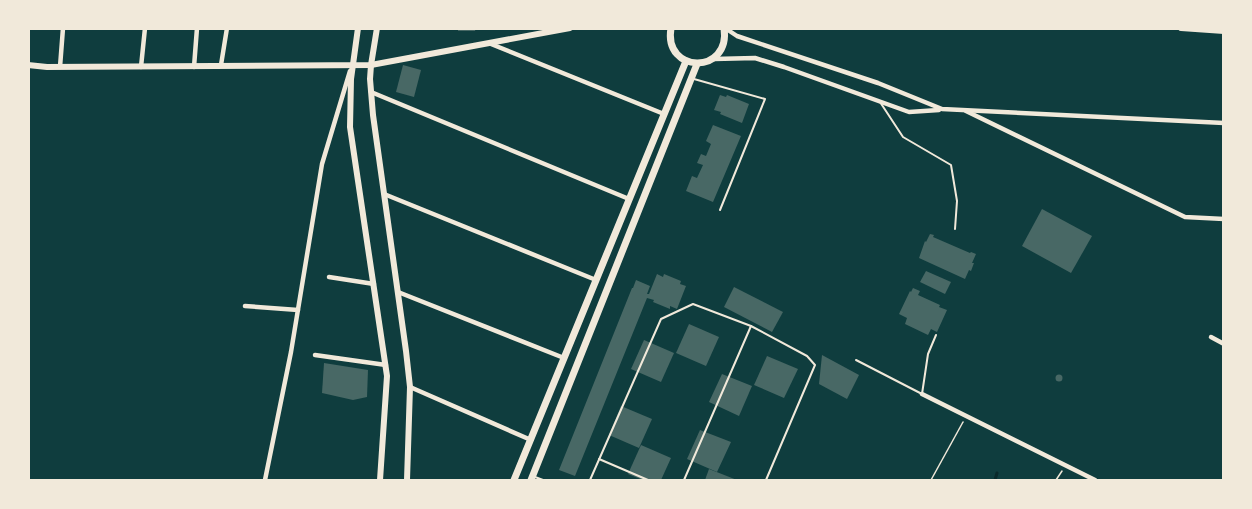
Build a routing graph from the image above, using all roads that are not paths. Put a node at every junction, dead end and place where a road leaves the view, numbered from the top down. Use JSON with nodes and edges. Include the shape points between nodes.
{"nodes":[{"id":1,"x":63,"y":28,"type":"edge"},
{"id":2,"x":145,"y":28,"type":"edge"},
{"id":3,"x":197,"y":28,"type":"edge"},
{"id":4,"x":227,"y":28,"type":"edge"},
{"id":5,"x":358,"y":28,"type":"edge"},
{"id":6,"x":377,"y":28,"type":"edge"},
{"id":7,"x":530,"y":28,"type":"edge"},
{"id":8,"x":570,"y":28,"type":"edge"},
{"id":9,"x":671,"y":28,"type":"edge"},
{"id":10,"x":724,"y":28,"type":"edge"},
{"id":11,"x":1181,"y":28,"type":"edge"},
{"id":12,"x":1195,"y":29,"type":"edge"},
{"id":13,"x":1224,"y":31,"type":"edge"},
{"id":14,"x":529,"y":37,"type":"junction"},
{"id":15,"x":491,"y":44,"type":"junction"},
{"id":16,"x":714,"y":58,"type":"junction"},
{"id":17,"x":686,"y":61,"type":"junction"},
{"id":18,"x":697,"y":64,"type":"junction"},
{"id":19,"x":28,"y":65,"type":"edge"},
{"id":20,"x":221,"y":65,"type":"junction"},
{"id":21,"x":352,"y":65,"type":"junction"},
{"id":22,"x":371,"y":65,"type":"junction"},
{"id":23,"x":60,"y":67,"type":"junction"},
{"id":24,"x":141,"y":67,"type":"junction"},
{"id":25,"x":194,"y":67,"type":"junction"},
{"id":26,"x":692,"y":79,"type":"junction"},
{"id":27,"x":371,"y":92,"type":"junction"},
{"id":28,"x":878,"y":100,"type":"junction"},
{"id":29,"x":942,"y":109,"type":"junction"},
{"id":30,"x":964,"y":110,"type":"junction"},
{"id":31,"x":664,"y":114,"type":"junction"},
{"id":32,"x":1224,"y":123,"type":"edge"},
{"id":33,"x":384,"y":194,"type":"junction"},
{"id":34,"x":629,"y":199,"type":"junction"},
{"id":35,"x":720,"y":210,"type":"dead end"},
{"id":36,"x":1224,"y":219,"type":"edge"},
{"id":37,"x":955,"y":229,"type":"dead end"},
{"id":38,"x":330,"y":277,"type":"dead end"},
{"id":39,"x":596,"y":280,"type":"junction"},
{"id":40,"x":374,"y":284,"type":"junction"},
{"id":41,"x":398,"y":292,"type":"junction"},
{"id":42,"x":245,"y":306,"type":"dead end"},
{"id":43,"x":298,"y":310,"type":"junction"},
{"id":44,"x":751,"y":326,"type":"junction"},
{"id":45,"x":936,"y":335,"type":"dead end"},
{"id":46,"x":1211,"y":337,"type":"dead end"},
{"id":47,"x":1224,"y":344,"type":"edge"},
{"id":48,"x":315,"y":356,"type":"dead end"},
{"id":49,"x":564,"y":358,"type":"junction"},
{"id":50,"x":856,"y":360,"type":"dead end"},
{"id":51,"x":386,"y":365,"type":"junction"},
{"id":52,"x":410,"y":387,"type":"junction"},
{"id":53,"x":922,"y":394,"type":"junction"},
{"id":54,"x":531,"y":440,"type":"junction"},
{"id":55,"x":600,"y":459,"type":"junction"},
{"id":56,"x":532,"y":478,"type":"edge"},
{"id":57,"x":265,"y":480,"type":"edge"},
{"id":58,"x":380,"y":480,"type":"edge"},
{"id":59,"x":408,"y":480,"type":"edge"},
{"id":60,"x":514,"y":480,"type":"edge"},
{"id":61,"x":543,"y":480,"type":"edge"},
{"id":62,"x":590,"y":480,"type":"edge"},
{"id":63,"x":648,"y":480,"type":"edge"},
{"id":64,"x":684,"y":480,"type":"edge"},
{"id":65,"x":766,"y":480,"type":"edge"},
{"id":66,"x":1095,"y":480,"type":"edge"}],
"edges":[{"from":1,"to":23,"type":"street"},
{"from":2,"to":24,"type":"street"},
{"from":3,"to":25,"type":"street"},
{"from":4,"to":20,"type":"street"},
{"from":5,"to":21,"type":"street"},
{"from":6,"to":22,"type":"street"},
{"from":7,"to":14,"type":"street"},
{"from":8,"to":14,"type":"street"},
{"from":9,"to":17,"type":"main road","via":[[671,45]]},
{"from":10,"to":16,"type":"main road","via":[[724,45]]},
{"from":10,"to":29,"type":"street","via":[[736,36],[878,83]]},
{"from":11,"to":12,"type":"street"},
{"from":12,"to":13,"type":"street"},
{"from":14,"to":15,"type":"street"},
{"from":15,"to":22,"type":"street"},
{"from":15,"to":31,"type":"street"},
{"from":16,"to":18,"type":"main road"},
{"from":16,"to":28,"type":"street","via":[[754,58]]},
{"from":17,"to":18,"type":"main road"},
{"from":17,"to":31,"type":"main road"},
{"from":18,"to":26,"type":"main road"},
{"from":19,"to":23,"type":"street"},
{"from":20,"to":21,"type":"street"},
{"from":20,"to":25,"type":"street"},
{"from":21,"to":22,"type":"street"},
{"from":21,"to":40,"type":"street","via":[[350,127]]},
{"from":21,"to":43,"type":"street","via":[[322,164]]},
{"from":22,"to":27,"type":"street"},
{"from":23,"to":24,"type":"street"},
{"from":24,"to":25,"type":"street"},
{"from":26,"to":35,"type":"lane","via":[[765,99]]},
{"from":26,"to":56,"type":"main road"},
{"from":27,"to":33,"type":"street"},
{"from":27,"to":34,"type":"street"},
{"from":28,"to":29,"type":"street","via":[[909,112]]},
{"from":28,"to":37,"type":"lane","via":[[903,137],[951,165],[957,201]]},
{"from":29,"to":30,"type":"street"},
{"from":30,"to":32,"type":"street"},
{"from":30,"to":36,"type":"street","via":[[1185,218]]},
{"from":31,"to":34,"type":"main road"},
{"from":33,"to":39,"type":"street"},
{"from":33,"to":41,"type":"street"},
{"from":34,"to":39,"type":"main road"},
{"from":38,"to":40,"type":"street"},
{"from":39,"to":49,"type":"main road"},
{"from":40,"to":51,"type":"street"},
{"from":41,"to":49,"type":"street"},
{"from":41,"to":52,"type":"street"},
{"from":42,"to":43,"type":"street"},
{"from":43,"to":57,"type":"street"},
{"from":44,"to":55,"type":"lane","via":[[693,304],[661,319]]},
{"from":44,"to":64,"type":"lane"},
{"from":44,"to":65,"type":"lane","via":[[807,356],[815,365]]},
{"from":45,"to":53,"type":"lane","via":[[928,354]]},
{"from":46,"to":47,"type":"street"},
{"from":48,"to":51,"type":"street"},
{"from":49,"to":54,"type":"main road"},
{"from":50,"to":53,"type":"lane"},
{"from":51,"to":58,"type":"street"},
{"from":52,"to":54,"type":"street"},
{"from":52,"to":59,"type":"street"},
{"from":53,"to":66,"type":"street"},
{"from":54,"to":60,"type":"main road"},
{"from":55,"to":62,"type":"lane"},
{"from":55,"to":63,"type":"lane"},
{"from":56,"to":61,"type":"lane"}]}
